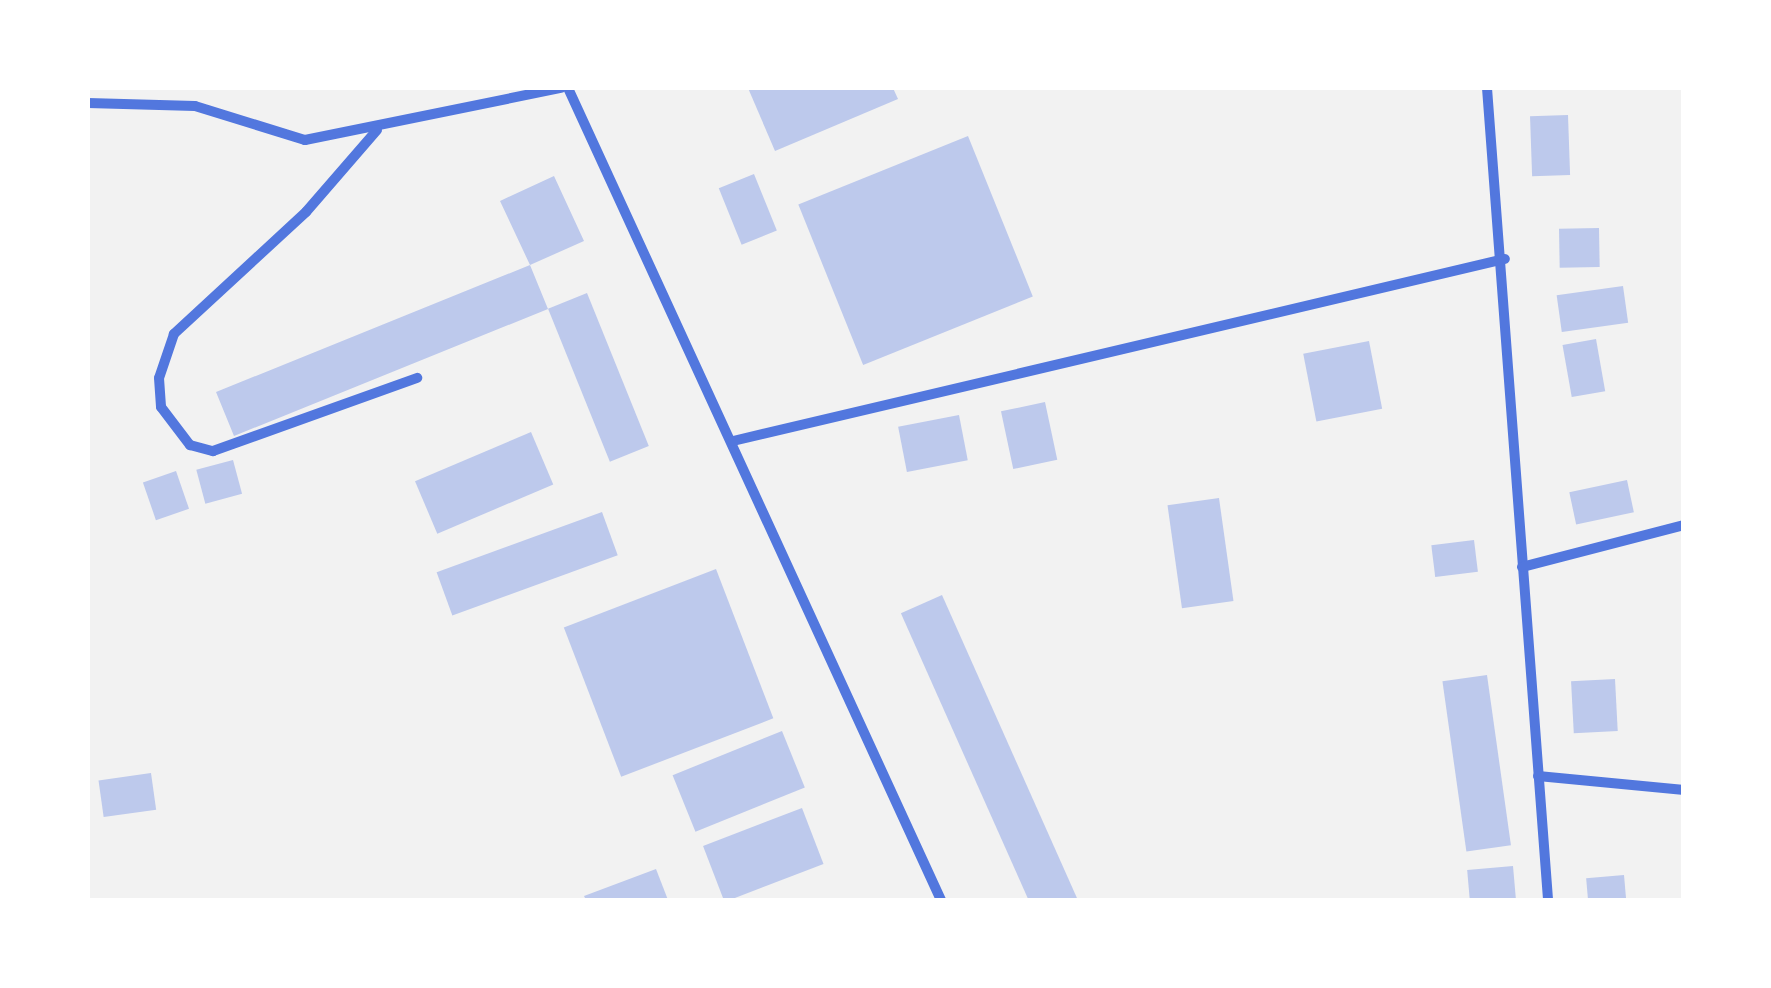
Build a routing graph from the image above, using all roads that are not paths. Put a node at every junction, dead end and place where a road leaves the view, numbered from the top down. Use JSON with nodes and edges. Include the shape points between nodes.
{"nodes":[{"id":1,"x":564,"y":88,"type":"edge"},
{"id":2,"x":1487,"y":88,"type":"edge"},
{"id":3,"x":88,"y":104,"type":"edge"},
{"id":4,"x":378,"y":130,"type":"junction"},
{"id":5,"x":1505,"y":259,"type":"junction"},
{"id":6,"x":417,"y":378,"type":"dead end"},
{"id":7,"x":733,"y":441,"type":"junction"},
{"id":8,"x":1684,"y":525,"type":"edge"},
{"id":9,"x":1522,"y":568,"type":"junction"},
{"id":10,"x":1538,"y":776,"type":"junction"},
{"id":11,"x":1684,"y":790,"type":"edge"},
{"id":12,"x":941,"y":900,"type":"edge"},
{"id":13,"x":1548,"y":900,"type":"edge"}],
"edges":[{"from":1,"to":4,"type":"street"},
{"from":1,"to":7,"type":"street"},
{"from":2,"to":5,"type":"street"},
{"from":3,"to":4,"type":"street","via":[[195,106],[305,140]]},
{"from":4,"to":6,"type":"street","via":[[306,212],[174,334],[158,378],[161,407],[190,445],[213,451]]},
{"from":5,"to":7,"type":"street"},
{"from":5,"to":9,"type":"street"},
{"from":7,"to":12,"type":"street"},
{"from":8,"to":9,"type":"street"},
{"from":9,"to":10,"type":"street"},
{"from":10,"to":11,"type":"street"},
{"from":10,"to":13,"type":"street"}]}
